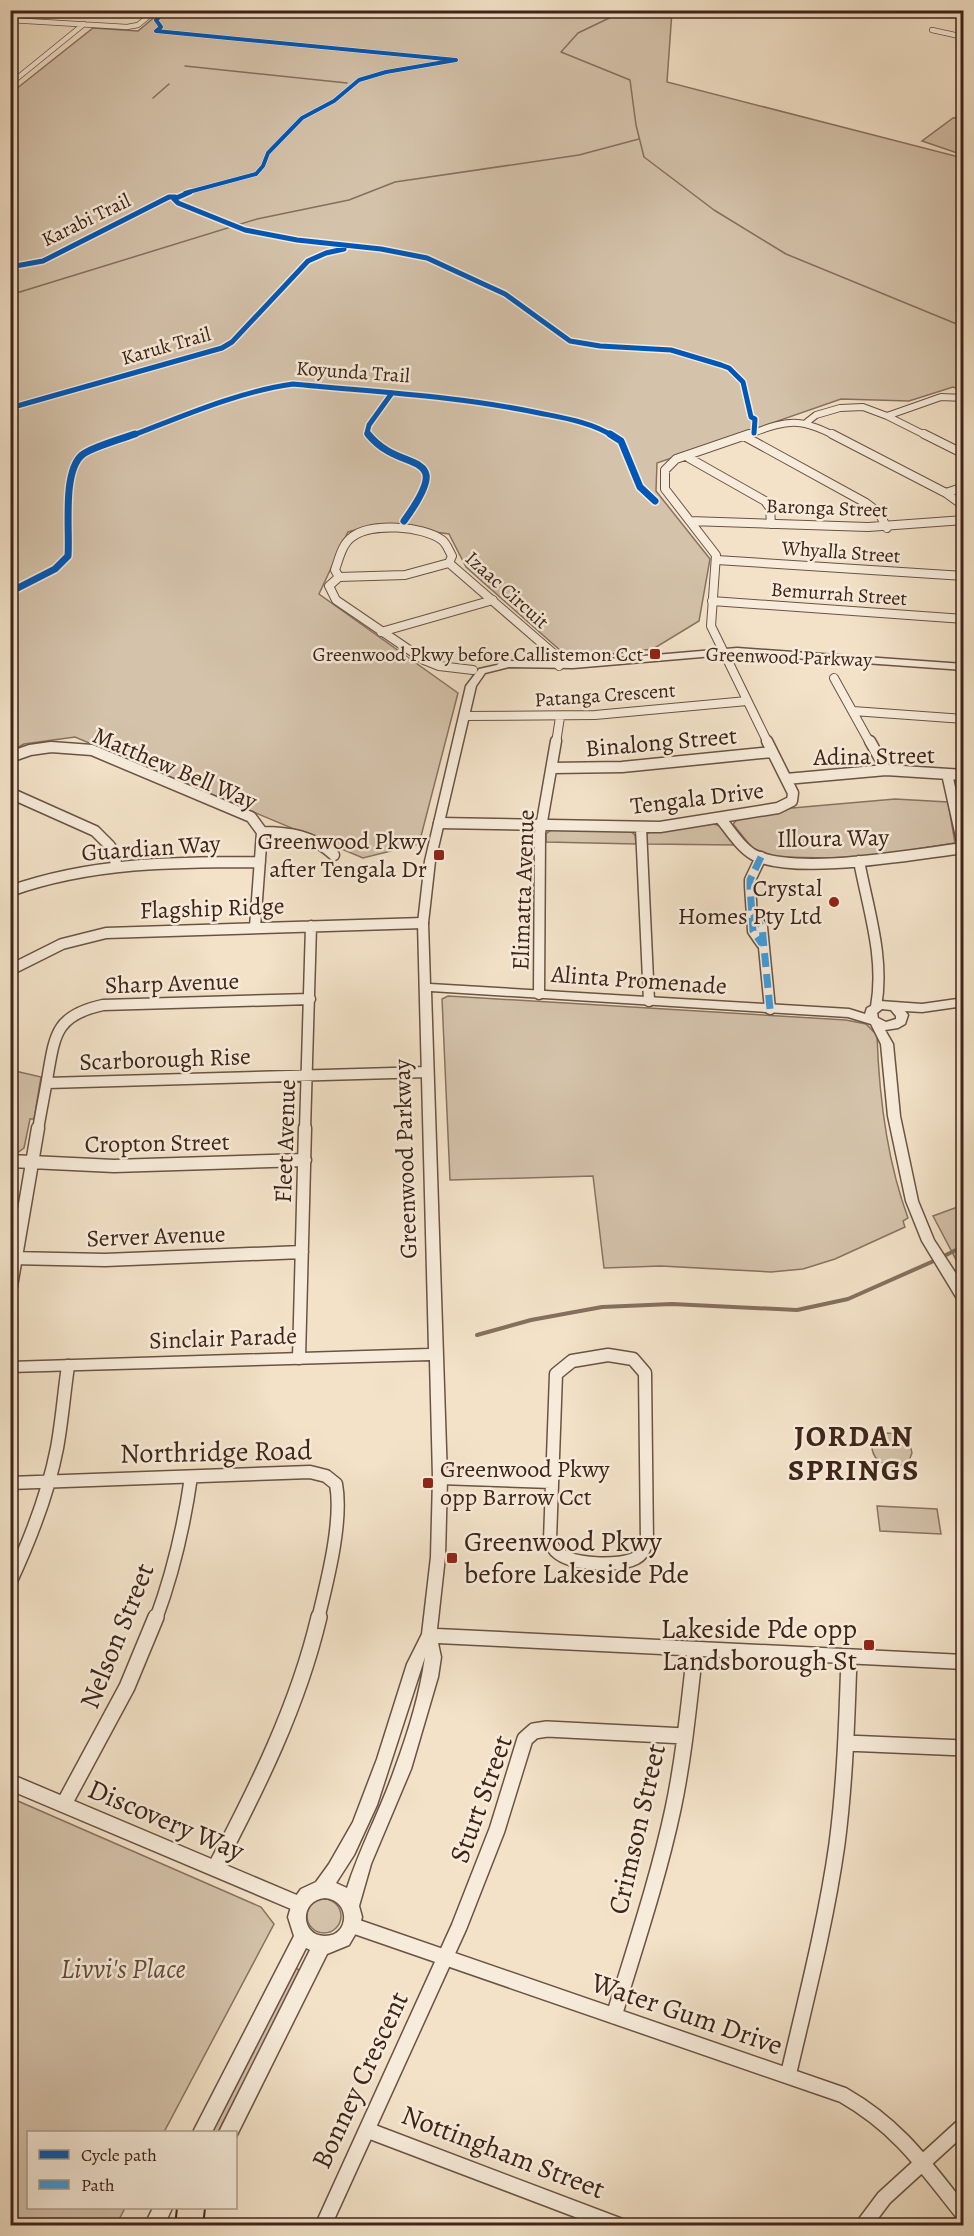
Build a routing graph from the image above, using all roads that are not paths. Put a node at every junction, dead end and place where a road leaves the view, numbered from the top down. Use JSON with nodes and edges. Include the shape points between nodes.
{"nodes":[{"id":1,"x":156,"y":10,"type":"edge"},
{"id":2,"x":10,"y":20,"type":"edge"},
{"id":3,"x":84,"y":24,"type":"junction"},
{"id":4,"x":932,"y":30,"type":"dead end"},
{"id":5,"x":963,"y":36,"type":"edge"},
{"id":6,"x":10,"y":84,"type":"edge"},
{"id":7,"x":963,"y":398,"type":"edge"},
{"id":8,"x":887,"y":416,"type":"junction"},
{"id":9,"x":807,"y":422,"type":"junction"},
{"id":10,"x":744,"y":436,"type":"junction"},
{"id":11,"x":700,"y":452,"type":"junction"},
{"id":12,"x":963,"y":454,"type":"edge"},
{"id":13,"x":689,"y":458,"type":"junction"},
{"id":14,"x":673,"y":463,"type":"junction"},
{"id":15,"x":963,"y":487,"type":"edge"},
{"id":16,"x":946,"y":493,"type":"junction"},
{"id":17,"x":963,"y":506,"type":"edge"},
{"id":18,"x":963,"y":520,"type":"edge"},
{"id":19,"x":690,"y":521,"type":"junction"},
{"id":20,"x":771,"y":524,"type":"junction"},
{"id":21,"x":887,"y":528,"type":"junction"},
{"id":22,"x":717,"y":560,"type":"junction"},
{"id":23,"x":449,"y":563,"type":"junction"},
{"id":24,"x":963,"y":576,"type":"edge"},
{"id":25,"x":339,"y":577,"type":"junction"},
{"id":26,"x":493,"y":600,"type":"junction"},
{"id":27,"x":712,"y":601,"type":"junction"},
{"id":28,"x":963,"y":619,"type":"edge"},
{"id":29,"x":381,"y":632,"type":"junction"},
{"id":30,"x":722,"y":652,"type":"junction"},
{"id":31,"x":507,"y":665,"type":"junction"},
{"id":32,"x":559,"y":666,"type":"junction"},
{"id":33,"x":963,"y":667,"type":"edge"},
{"id":34,"x":473,"y":670,"type":"junction"},
{"id":35,"x":834,"y":678,"type":"dead end"},
{"id":36,"x":471,"y":686,"type":"junction"},
{"id":37,"x":747,"y":700,"type":"junction"},
{"id":38,"x":853,"y":711,"type":"junction"},
{"id":39,"x":464,"y":716,"type":"junction"},
{"id":40,"x":560,"y":717,"type":"junction"},
{"id":41,"x":963,"y":719,"type":"edge"},
{"id":42,"x":772,"y":752,"type":"junction"},
{"id":43,"x":10,"y":758,"type":"edge"},
{"id":44,"x":552,"y":768,"type":"junction"},
{"id":45,"x":886,"y":770,"type":"junction"},
{"id":46,"x":947,"y":774,"type":"junction"},
{"id":47,"x":963,"y":775,"type":"edge"},
{"id":48,"x":786,"y":779,"type":"junction"},
{"id":49,"x":10,"y":794,"type":"edge"},
{"id":50,"x":720,"y":818,"type":"junction"},
{"id":51,"x":439,"y":823,"type":"junction"},
{"id":52,"x":541,"y":825,"type":"junction"},
{"id":53,"x":641,"y":828,"type":"junction"},
{"id":54,"x":262,"y":832,"type":"junction"},
{"id":55,"x":963,"y":848,"type":"edge"},
{"id":56,"x":333,"y":855,"type":"dead end"},
{"id":57,"x":760,"y":857,"type":"junction"},
{"id":58,"x":859,"y":861,"type":"junction"},
{"id":59,"x":260,"y":862,"type":"junction"},
{"id":60,"x":117,"y":866,"type":"junction"},
{"id":61,"x":13,"y":887,"type":"edge"},
{"id":62,"x":423,"y":923,"type":"junction"},
{"id":63,"x":311,"y":926,"type":"junction"},
{"id":64,"x":255,"y":927,"type":"junction"},
{"id":65,"x":10,"y":970,"type":"edge"},
{"id":66,"x":425,"y":987,"type":"junction"},
{"id":67,"x":880,"y":992,"type":"junction"},
{"id":68,"x":539,"y":994,"type":"junction"},
{"id":69,"x":310,"y":999,"type":"junction"},
{"id":70,"x":650,"y":1001,"type":"junction"},
{"id":71,"x":963,"y":1002,"type":"edge"},
{"id":72,"x":892,"y":1006,"type":"junction"},
{"id":73,"x":922,"y":1008,"type":"junction"},
{"id":74,"x":770,"y":1009,"type":"junction"},
{"id":75,"x":874,"y":1015,"type":"junction"},
{"id":76,"x":900,"y":1022,"type":"junction"},
{"id":77,"x":887,"y":1044,"type":"junction"},
{"id":78,"x":428,"y":1072,"type":"junction"},
{"id":79,"x":308,"y":1076,"type":"junction"},
{"id":80,"x":47,"y":1083,"type":"junction"},
{"id":81,"x":305,"y":1160,"type":"junction"},
{"id":82,"x":10,"y":1161,"type":"edge"},
{"id":83,"x":33,"y":1163,"type":"junction"},
{"id":84,"x":302,"y":1252,"type":"junction"},
{"id":85,"x":13,"y":1258,"type":"edge"},
{"id":86,"x":10,"y":1292,"type":"edge"},
{"id":87,"x":963,"y":1298,"type":"edge"},
{"id":88,"x":436,"y":1354,"type":"junction"},
{"id":89,"x":299,"y":1358,"type":"junction"},
{"id":90,"x":68,"y":1366,"type":"junction"},
{"id":91,"x":10,"y":1367,"type":"edge"},
{"id":92,"x":191,"y":1477,"type":"junction"},
{"id":93,"x":440,"y":1478,"type":"junction"},
{"id":94,"x":48,"y":1482,"type":"junction"},
{"id":95,"x":551,"y":1482,"type":"junction"},
{"id":96,"x":10,"y":1483,"type":"edge"},
{"id":97,"x":10,"y":1583,"type":"edge"},
{"id":98,"x":429,"y":1636,"type":"junction"},
{"id":99,"x":695,"y":1650,"type":"junction"},
{"id":100,"x":849,"y":1657,"type":"junction"},
{"id":101,"x":963,"y":1662,"type":"edge"},
{"id":102,"x":685,"y":1736,"type":"junction"},
{"id":103,"x":846,"y":1743,"type":"junction"},
{"id":104,"x":963,"y":1749,"type":"edge"},
{"id":105,"x":10,"y":1782,"type":"edge"},
{"id":106,"x":64,"y":1804,"type":"junction"},
{"id":107,"x":214,"y":1868,"type":"junction"},
{"id":108,"x":321,"y":1889,"type":"junction"},
{"id":109,"x":300,"y":1905,"type":"junction"},
{"id":110,"x":351,"y":1905,"type":"junction"},
{"id":111,"x":351,"y":1925,"type":"junction"},
{"id":112,"x":303,"y":1936,"type":"junction"},
{"id":113,"x":322,"y":1945,"type":"junction"},
{"id":114,"x":446,"y":1958,"type":"junction"},
{"id":115,"x":614,"y":2016,"type":"junction"},
{"id":116,"x":788,"y":2076,"type":"junction"},
{"id":117,"x":963,"y":2126,"type":"edge"},
{"id":118,"x":367,"y":2130,"type":"junction"},
{"id":119,"x":203,"y":2131,"type":"edge"},
{"id":120,"x":229,"y":2131,"type":"edge"},
{"id":121,"x":925,"y":2163,"type":"junction"},
{"id":122,"x":162,"y":2209,"type":"edge"},
{"id":123,"x":190,"y":2209,"type":"edge"},
{"id":124,"x":191,"y":2209,"type":"edge"},
{"id":125,"x":963,"y":2215,"type":"edge"},
{"id":126,"x":153,"y":2226,"type":"edge"},
{"id":127,"x":182,"y":2226,"type":"edge"},
{"id":128,"x":189,"y":2226,"type":"edge"},
{"id":129,"x":323,"y":2226,"type":"edge"},
{"id":130,"x":620,"y":2226,"type":"edge"},
{"id":131,"x":863,"y":2226,"type":"edge"}],
"edges":[{"from":1,"to":3,"type":"street","via":[[132,26]]},
{"from":2,"to":3,"type":"street"},
{"from":3,"to":6,"type":"street"},
{"from":4,"to":5,"type":"street"},
{"from":7,"to":8,"type":"street","via":[[941,397]]},
{"from":8,"to":9,"type":"street","via":[[869,408],[849,406]]},
{"from":8,"to":12,"type":"street"},
{"from":9,"to":10,"type":"street","via":[[785,422]]},
{"from":9,"to":16,"type":"street"},
{"from":10,"to":11,"type":"street"},
{"from":10,"to":21,"type":"street","via":[[866,502],[879,513]]},
{"from":11,"to":13,"type":"street"},
{"from":11,"to":14,"type":"street"},
{"from":13,"to":14,"type":"street"},
{"from":13,"to":20,"type":"street","via":[[765,501],[770,508]]},
{"from":14,"to":19,"type":"street","via":[[665,470],[664,489]]},
{"from":15,"to":16,"type":"street"},
{"from":16,"to":17,"type":"street"},
{"from":18,"to":21,"type":"street","name":"Baronga Street"},
{"from":19,"to":20,"type":"street","name":"Baronga Street"},
{"from":19,"to":22,"type":"street"},
{"from":20,"to":21,"type":"street","name":"Baronga Street"},
{"from":22,"to":24,"type":"street","name":"Whyalla Street"},
{"from":22,"to":27,"type":"street","name":"Tengala Drive"},
{"from":23,"to":25,"type":"street","via":[[405,575]]},
{"from":23,"to":25,"type":"street","name":"Izaac Circuit","via":[[452,556],[437,538],[375,528],[349,540],[335,570]]},
{"from":23,"to":26,"type":"street","name":"Izaac Circuit"},
{"from":25,"to":29,"type":"street","name":"Izaac Circuit","via":[[330,586],[333,597]]},
{"from":26,"to":29,"type":"street"},
{"from":26,"to":32,"type":"street","name":"Izaac Circuit","via":[[553,653]]},
{"from":27,"to":28,"type":"street","name":"Bemurrah Street"},
{"from":27,"to":30,"type":"street","name":"Tengala Drive","via":[[711,626]]},
{"from":29,"to":34,"type":"street","name":"Izaac Circuit","via":[[428,662]]},
{"from":30,"to":32,"type":"street","name":"Greenwood Parkway"},
{"from":30,"to":33,"type":"street","name":"Greenwood Parkway"},
{"from":30,"to":37,"type":"street","name":"Tengala Drive"},
{"from":31,"to":32,"type":"street","name":"Greenwood Parkway"},
{"from":31,"to":34,"type":"street","name":"Greenwood Parkway","via":[[487,664]]},
{"from":31,"to":36,"type":"street","name":"Greenwood Parkway","via":[[482,671]]},
{"from":34,"to":36,"type":"street","name":"Greenwood Parkway"},
{"from":35,"to":38,"type":"street"},
{"from":36,"to":39,"type":"street","name":"Greenwood Parkway"},
{"from":37,"to":40,"type":"street","name":"Patanga Crescent"},
{"from":37,"to":42,"type":"street","name":"Tengala Drive"},
{"from":38,"to":41,"type":"street"},
{"from":38,"to":45,"type":"street"},
{"from":39,"to":40,"type":"street","name":"Patanga Crescent"},
{"from":39,"to":51,"type":"street","name":"Greenwood Parkway"},
{"from":40,"to":44,"type":"street","name":"Elimatta Avenue"},
{"from":42,"to":44,"type":"street","name":"Binalong Street","via":[[622,767]]},
{"from":42,"to":48,"type":"street","name":"Tengala Drive"},
{"from":43,"to":54,"type":"street","name":"Matthew Bell Way","via":[[54,746],[92,750],[242,813],[257,822]]},
{"from":44,"to":52,"type":"street","name":"Elimatta Avenue"},
{"from":45,"to":46,"type":"street","name":"Adina Street"},
{"from":45,"to":48,"type":"street","name":"Adina Street"},
{"from":46,"to":47,"type":"street","name":"Adina Street"},
{"from":46,"to":55,"type":"street"},
{"from":48,"to":50,"type":"street","name":"Tengala Drive","via":[[793,793],[788,804]]},
{"from":49,"to":60,"type":"street","via":[[95,831],[114,850]]},
{"from":50,"to":53,"type":"street","name":"Tengala Drive"},
{"from":50,"to":57,"type":"street","name":"Illoura Way","via":[[741,844]]},
{"from":51,"to":52,"type":"street","name":"Tengala Drive"},
{"from":51,"to":62,"type":"street","name":"Greenwood Parkway","via":[[427,875]]},
{"from":52,"to":53,"type":"street","name":"Tengala Drive"},
{"from":52,"to":68,"type":"street","name":"Elimatta Avenue"},
{"from":53,"to":70,"type":"street"},
{"from":54,"to":56,"type":"street","via":[[291,833]]},
{"from":54,"to":59,"type":"street","name":"Matthew Bell Way"},
{"from":55,"to":58,"type":"street","name":"Illoura Way"},
{"from":57,"to":58,"type":"street","name":"Illoura Way"},
{"from":57,"to":74,"type":"street","via":[[750,880],[753,932],[762,944]]},
{"from":58,"to":67,"type":"street"},
{"from":59,"to":60,"type":"street","name":"Guardian Way"},
{"from":59,"to":64,"type":"street","name":"Matthew Bell Way"},
{"from":60,"to":61,"type":"street","name":"Guardian Way"},
{"from":62,"to":63,"type":"street","name":"Flagship Ridge"},
{"from":62,"to":66,"type":"street","name":"Greenwood Parkway"},
{"from":63,"to":64,"type":"street","name":"Flagship Ridge"},
{"from":63,"to":69,"type":"street","name":"Fleet Avenue"},
{"from":64,"to":65,"type":"street","name":"Flagship Ridge","via":[[106,933],[62,944]]},
{"from":66,"to":68,"type":"street","name":"Alinta Promenade"},
{"from":66,"to":78,"type":"street","name":"Greenwood Parkway"},
{"from":67,"to":72,"type":"street"},
{"from":67,"to":75,"type":"street"},
{"from":68,"to":70,"type":"street","name":"Alinta Promenade"},
{"from":69,"to":79,"type":"street","name":"Fleet Avenue"},
{"from":69,"to":80,"type":"street","name":"Sharp Avenue","via":[[92,1007],[72,1016],[58,1031]]},
{"from":70,"to":74,"type":"street","name":"Alinta Promenade"},
{"from":71,"to":73,"type":"street"},
{"from":72,"to":73,"type":"street"},
{"from":72,"to":75,"type":"street"},
{"from":72,"to":76,"type":"street","via":[[902,1015]]},
{"from":73,"to":76,"type":"street"},
{"from":74,"to":75,"type":"street","name":"Alinta Promenade"},
{"from":75,"to":76,"type":"street","via":[[886,1026]]},
{"from":75,"to":77,"type":"street"},
{"from":76,"to":77,"type":"street"},
{"from":77,"to":87,"type":"street","via":[[906,1181],[928,1240]]},
{"from":78,"to":79,"type":"street","name":"Scarborough Rise"},
{"from":78,"to":88,"type":"street","name":"Greenwood Parkway"},
{"from":79,"to":80,"type":"street","name":"Scarborough Rise"},
{"from":79,"to":81,"type":"street","name":"Fleet Avenue"},
{"from":80,"to":83,"type":"street","name":"Sharp Avenue"},
{"from":81,"to":83,"type":"street","name":"Cropton Street","via":[[124,1166]]},
{"from":81,"to":84,"type":"street","name":"Fleet Avenue"},
{"from":82,"to":83,"type":"street","name":"Cropton Street"},
{"from":83,"to":85,"type":"street","name":"Sharp Avenue"},
{"from":84,"to":85,"type":"street","name":"Server Avenue","via":[[105,1260]]},
{"from":84,"to":89,"type":"street","name":"Fleet Avenue"},
{"from":85,"to":86,"type":"street","name":"Sharp Avenue"},
{"from":88,"to":89,"type":"street","name":"Sinclair Parade"},
{"from":88,"to":93,"type":"street","name":"Greenwood Parkway"},
{"from":89,"to":90,"type":"street","name":"Sinclair Parade"},
{"from":90,"to":91,"type":"street","name":"Sinclair Parade"},
{"from":90,"to":94,"type":"street","via":[[57,1449]]},
{"from":92,"to":94,"type":"street","name":"Northridge Road"},
{"from":92,"to":106,"type":"street","name":"Nelson Street","via":[[179,1544],[153,1629],[111,1721]]},
{"from":92,"to":107,"type":"street","name":"Northridge Road","via":[[319,1473],[331,1479],[338,1491],[323,1601],[299,1686],[267,1767]]},
{"from":93,"to":95,"type":"street"},
{"from":93,"to":98,"type":"street","name":"Greenwood Parkway","via":[[438,1557]]},
{"from":94,"to":96,"type":"street","name":"Northridge Road"},
{"from":94,"to":97,"type":"street","via":[[32,1534]]},
{"from":95,"to":95,"type":"street","via":[[550,1540],[562,1556],[621,1563],[636,1558],[644,1550],[646,1380],[636,1361],[608,1355],[576,1360],[559,1369],[555,1380]]},
{"from":98,"to":99,"type":"street"},
{"from":98,"to":108,"type":"street","name":"Greenwood Parkway","via":[[417,1653],[360,1824],[336,1871]]},
{"from":98,"to":110,"type":"street","name":"Greenwood Parkway","via":[[433,1657],[420,1716]]},
{"from":99,"to":100,"type":"street"},
{"from":99,"to":102,"type":"street","name":"Crimson Street"},
{"from":100,"to":101,"type":"street"},
{"from":100,"to":103,"type":"street"},
{"from":102,"to":114,"type":"street","name":"Sturt Street","via":[[547,1729],[529,1734],[486,1859]]},
{"from":102,"to":115,"type":"street","name":"Crimson Street","via":[[657,1874]]},
{"from":103,"to":104,"type":"street"},
{"from":103,"to":116,"type":"street","via":[[837,1845],[823,1926]]},
{"from":105,"to":106,"type":"street","name":"Discovery Way"},
{"from":106,"to":107,"type":"street","name":"Discovery Way"},
{"from":107,"to":109,"type":"street","name":"Discovery Way"},
{"from":108,"to":109,"type":"street"},
{"from":108,"to":110,"type":"street","via":[[336,1890]]},
{"from":109,"to":112,"type":"street","via":[[297,1917]]},
{"from":110,"to":111,"type":"street"},
{"from":111,"to":113,"type":"street","via":[[338,1941]]},
{"from":111,"to":114,"type":"street","name":"Water Gum Drive"},
{"from":112,"to":113,"type":"street"},
{"from":112,"to":119,"type":"street"},
{"from":113,"to":120,"type":"street"},
{"from":114,"to":115,"type":"street","name":"Water Gum Drive"},
{"from":114,"to":118,"type":"street","name":"Bonney Crescent"},
{"from":115,"to":116,"type":"street","name":"Water Gum Drive"},
{"from":116,"to":121,"type":"street","name":"Water Gum Drive","via":[[866,2107],[896,2130]]},
{"from":117,"to":121,"type":"street"},
{"from":118,"to":129,"type":"street","name":"Bonney Crescent"},
{"from":118,"to":130,"type":"street","name":"Nottingham Street"},
{"from":121,"to":125,"type":"street","name":"Water Gum Drive"},
{"from":121,"to":131,"type":"street","via":[[881,2201]]},
{"from":122,"to":126,"type":"street"},
{"from":123,"to":127,"type":"street"},
{"from":124,"to":128,"type":"highway"}]}
